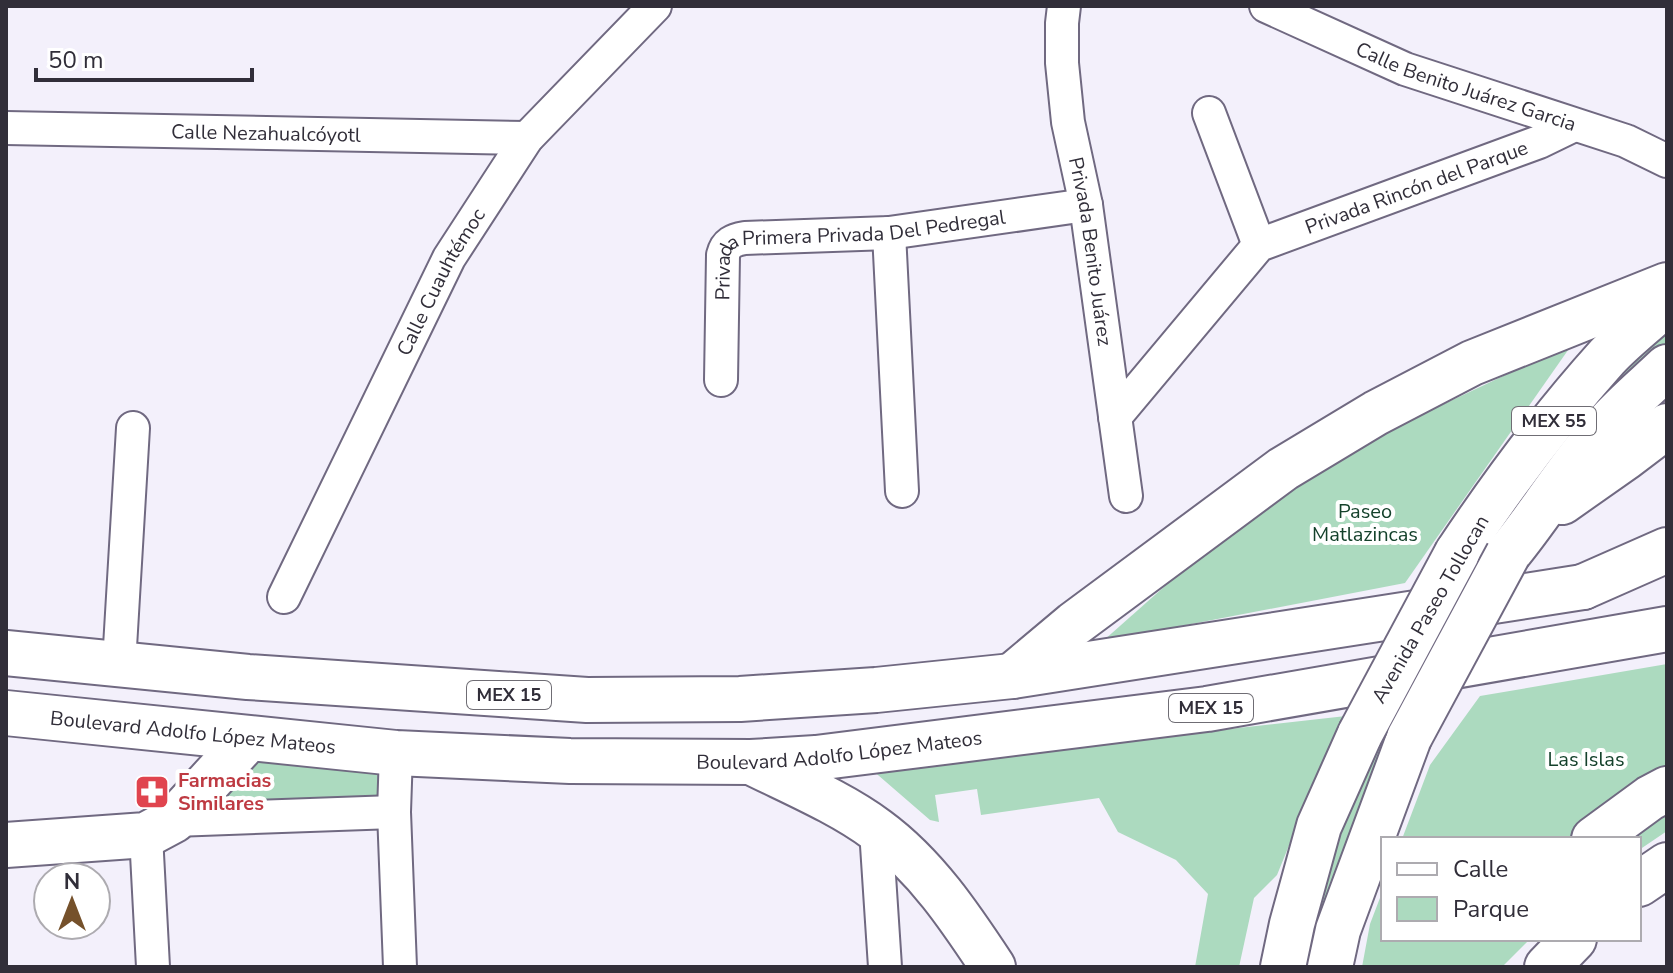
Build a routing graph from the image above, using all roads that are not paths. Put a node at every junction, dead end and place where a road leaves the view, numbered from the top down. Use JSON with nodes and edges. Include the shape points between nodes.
{"nodes":[{"id":1,"x":655,"y":6,"type":"edge"},
{"id":2,"x":1064,"y":6,"type":"edge"},
{"id":3,"x":1266,"y":6,"type":"edge"},
{"id":4,"x":1209,"y":113,"type":"dead end"},
{"id":5,"x":1574,"y":125,"type":"junction"},
{"id":6,"x":6,"y":128,"type":"edge"},
{"id":7,"x":527,"y":138,"type":"junction"},
{"id":8,"x":1667,"y":161,"type":"edge"},
{"id":9,"x":1086,"y":205,"type":"junction"},
{"id":10,"x":889,"y":233,"type":"junction"},
{"id":11,"x":1259,"y":245,"type":"junction"},
{"id":12,"x":1667,"y":285,"type":"edge"},
{"id":13,"x":1667,"y":303,"type":"edge"},
{"id":14,"x":1667,"y":367,"type":"edge"},
{"id":15,"x":721,"y":380,"type":"dead end"},
{"id":16,"x":1115,"y":417,"type":"junction"},
{"id":17,"x":1667,"y":426,"type":"edge"},
{"id":18,"x":133,"y":428,"type":"dead end"},
{"id":19,"x":902,"y":491,"type":"dead end"},
{"id":20,"x":1126,"y":496,"type":"dead end"},
{"id":21,"x":1537,"y":519,"type":"junction"},
{"id":22,"x":1667,"y":550,"type":"edge"},
{"id":23,"x":1667,"y":576,"type":"edge"},
{"id":24,"x":1583,"y":587,"type":"junction"},
{"id":25,"x":284,"y":597,"type":"dead end"},
{"id":26,"x":1667,"y":629,"type":"edge"},
{"id":27,"x":6,"y":653,"type":"edge"},
{"id":28,"x":119,"y":664,"type":"junction"},
{"id":29,"x":1012,"y":676,"type":"junction"},
{"id":30,"x":6,"y":713,"type":"edge"},
{"id":31,"x":248,"y":739,"type":"junction"},
{"id":32,"x":396,"y":753,"type":"junction"},
{"id":33,"x":1402,"y":756,"type":"junction"},
{"id":34,"x":751,"y":762,"type":"junction"},
{"id":35,"x":1667,"y":789,"type":"edge"},
{"id":36,"x":394,"y":812,"type":"junction"},
{"id":37,"x":160,"y":827,"type":"junction"},
{"id":38,"x":876,"y":830,"type":"junction"},
{"id":39,"x":1404,"y":837,"type":"edge"},
{"id":40,"x":1597,"y":837,"type":"edge"},
{"id":41,"x":6,"y":845,"type":"edge"},
{"id":42,"x":1667,"y":865,"type":"edge"},
{"id":43,"x":1641,"y":883,"type":"edge"},
{"id":44,"x":1572,"y":941,"type":"edge"},
{"id":45,"x":153,"y":967,"type":"edge"},
{"id":46,"x":400,"y":967,"type":"edge"},
{"id":47,"x":885,"y":967,"type":"edge"},
{"id":48,"x":993,"y":967,"type":"edge"},
{"id":49,"x":1283,"y":967,"type":"edge"},
{"id":50,"x":1330,"y":967,"type":"edge"},
{"id":51,"x":1547,"y":967,"type":"edge"}],
"edges":[{"from":1,"to":7,"type":"street","name":"Calle Cuauhtémoc"},
{"from":2,"to":9,"type":"street","name":"Privada Benito Juárez","via":[[1068,122]]},
{"from":3,"to":5,"type":"street","name":"Calle Benito Juárez Garcia","via":[[1405,69]]},
{"from":4,"to":11,"type":"street"},
{"from":5,"to":8,"type":"street","name":"Calle Benito Juárez Garcia"},
{"from":5,"to":11,"type":"street","name":"Privada Rincón del Parque"},
{"from":6,"to":7,"type":"street","name":"Calle Nezahualcóyotl"},
{"from":7,"to":25,"type":"street","name":"Calle Cuauhtémoc","via":[[449,258]]},
{"from":9,"to":10,"type":"street","name":"Privada Primera Privada Del Pedregal"},
{"from":9,"to":16,"type":"street","name":"Privada Benito Juárez"},
{"from":10,"to":15,"type":"street","name":"Privada Primera Privada Del Pedregal","via":[[731,241],[723,255]]},
{"from":10,"to":19,"type":"street"},
{"from":11,"to":16,"type":"street","name":"Privada Rincón del Parque"},
{"from":12,"to":29,"type":"main road","via":[[1472,363],[1376,413],[1283,469]]},
{"from":13,"to":49,"type":"main road","name":"Avenida Paseo Tollocan","number":"MEX 55","bridge":true,"via":[[1609,355],[1572,399],[1500,487],[1457,553],[1360,734],[1319,826]]},
{"from":14,"to":21,"type":"main road","number":"MEX 55","via":[[1605,426]]},
{"from":16,"to":20,"type":"street","name":"Privada Benito Juárez"},
{"from":17,"to":21,"type":"main road"},
{"from":18,"to":28,"type":"street"},
{"from":21,"to":33,"type":"main road","name":"Avenida Paseo Tollocan","number":"MEX 55","bridge":true,"via":[[1508,554]]},
{"from":22,"to":24,"type":"main road"},
{"from":23,"to":24,"type":"main road","number":"MEX 15"},
{"from":24,"to":29,"type":"main road","number":"MEX 15"},
{"from":26,"to":34,"type":"main road","name":"Boulevard Adolfo López Mateos","number":"MEX 15","via":[[1207,709]]},
{"from":27,"to":28,"type":"main road","number":"MEX 15"},
{"from":28,"to":29,"type":"main road","number":"MEX 15","via":[[587,700],[740,699]]},
{"from":30,"to":31,"type":"main road","name":"Boulevard Adolfo López Mateos","number":"MEX 15"},
{"from":31,"to":32,"type":"main road","name":"Boulevard Adolfo López Mateos","number":"MEX 15"},
{"from":31,"to":37,"type":"main road"},
{"from":32,"to":34,"type":"main road","name":"Boulevard Adolfo López Mateos","number":"MEX 15"},
{"from":32,"to":36,"type":"street"},
{"from":33,"to":39,"type":"main road","via":[[1396,803]]},
{"from":33,"to":50,"type":"main road","name":"Avenida Paseo Tollocan","number":"MEX 55","via":[[1338,930]]},
{"from":34,"to":38,"type":"main road"},
{"from":35,"to":40,"type":"main road"},
{"from":36,"to":37,"type":"street"},
{"from":36,"to":46,"type":"street"},
{"from":37,"to":41,"type":"main road"},
{"from":37,"to":45,"type":"street"},
{"from":38,"to":47,"type":"street"},
{"from":38,"to":48,"type":"main road","via":[[956,911]]},
{"from":42,"to":43,"type":"main road"},
{"from":44,"to":51,"type":"main road"}]}
